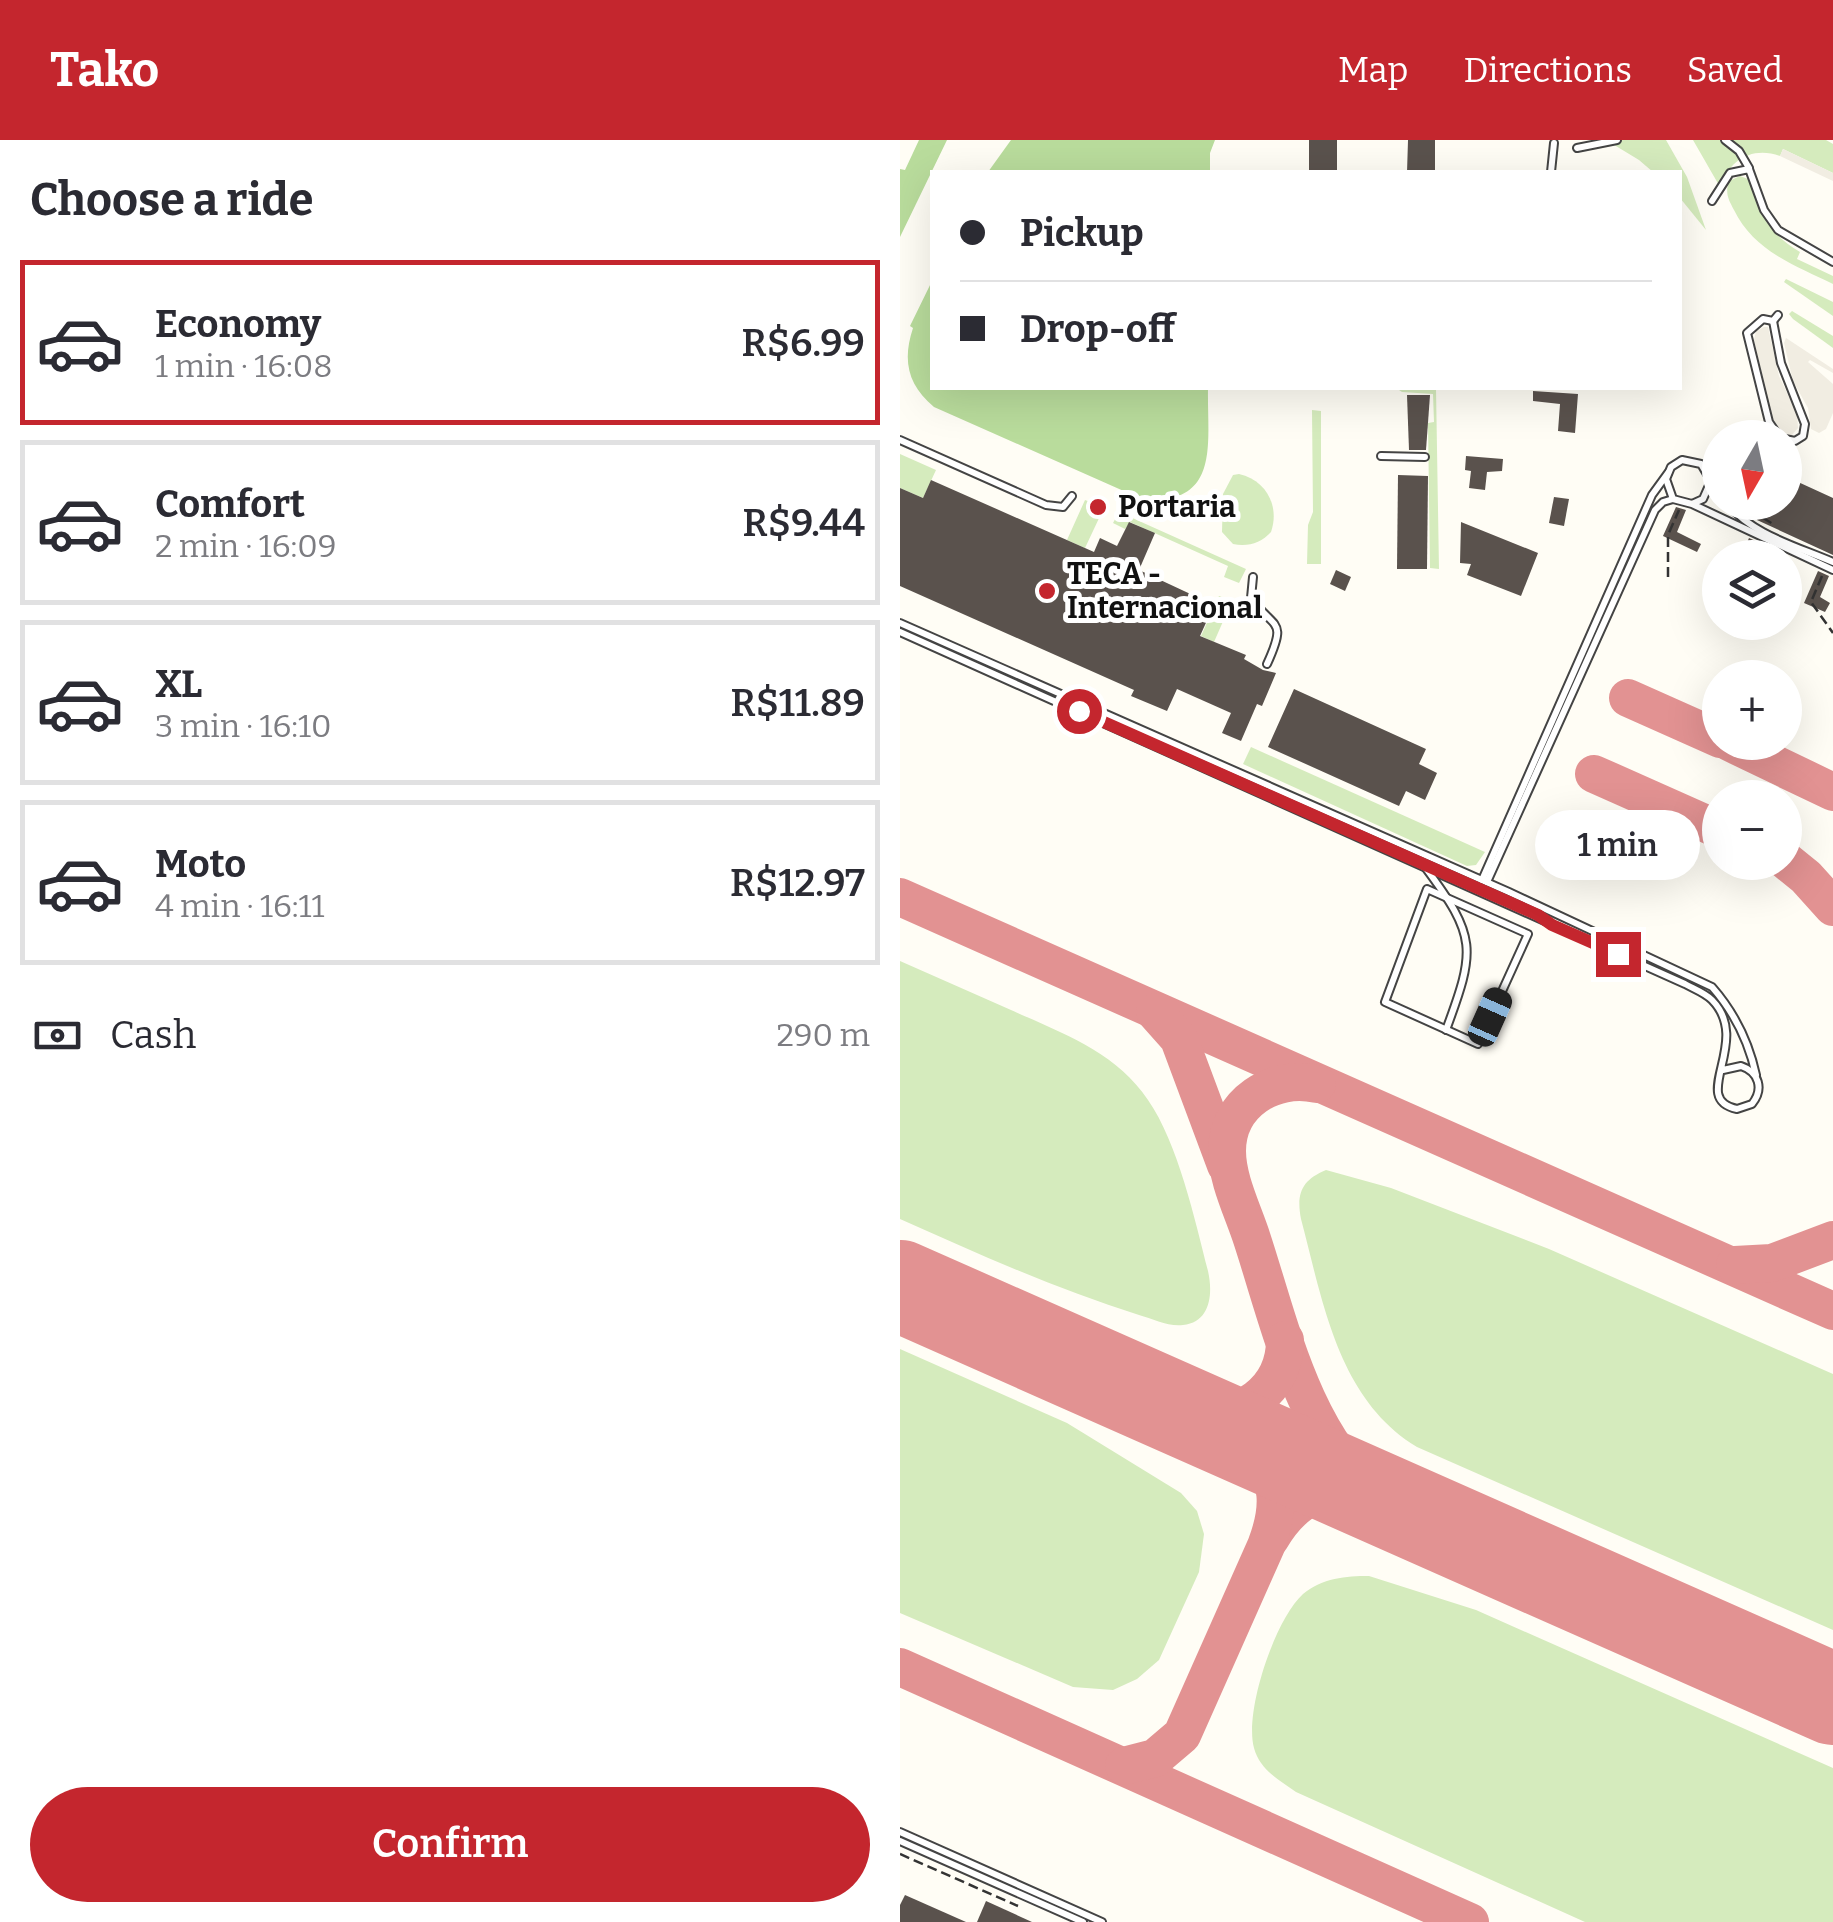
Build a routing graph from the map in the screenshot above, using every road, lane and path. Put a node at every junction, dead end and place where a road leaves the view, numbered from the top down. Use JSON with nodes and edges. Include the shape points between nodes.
{"nodes":[{"id":1,"x":1617,"y":140,"type":"edge"},
{"id":2,"x":1724,"y":140,"type":"edge"},
{"id":3,"x":1554,"y":142,"type":"dead end"},
{"id":4,"x":1577,"y":148,"type":"dead end"},
{"id":5,"x":1750,"y":169,"type":"junction"},
{"id":6,"x":1551,"y":170,"type":"edge"},
{"id":7,"x":1712,"y":201,"type":"dead end"},
{"id":8,"x":1833,"y":262,"type":"edge"},
{"id":9,"x":1782,"y":438,"type":"edge"},
{"id":10,"x":900,"y":440,"type":"edge"},
{"id":11,"x":1381,"y":456,"type":"dead end"},
{"id":12,"x":1424,"y":457,"type":"dead end"},
{"id":13,"x":1702,"y":464,"type":"edge"},
{"id":14,"x":1668,"y":473,"type":"junction"},
{"id":15,"x":1072,"y":496,"type":"dead end"},
{"id":16,"x":1702,"y":497,"type":"edge"},
{"id":17,"x":1673,"y":498,"type":"junction"},
{"id":18,"x":1692,"y":504,"type":"junction"},
{"id":19,"x":1745,"y":520,"type":"edge"},
{"id":20,"x":1766,"y":520,"type":"edge"},
{"id":21,"x":1775,"y":526,"type":"dead end"},
{"id":22,"x":1668,"y":536,"type":"dead end"},
{"id":23,"x":1833,"y":562,"type":"edge"},
{"id":24,"x":1833,"y":570,"type":"edge"},
{"id":25,"x":1253,"y":577,"type":"dead end"},
{"id":26,"x":1668,"y":577,"type":"dead end"},
{"id":27,"x":1811,"y":602,"type":"dead end"},
{"id":28,"x":900,"y":623,"type":"edge"},
{"id":29,"x":900,"y":632,"type":"edge"},
{"id":30,"x":1833,"y":633,"type":"edge"},
{"id":31,"x":1267,"y":664,"type":"dead end"},
{"id":32,"x":1424,"y":865,"type":"junction"},
{"id":33,"x":1484,"y":881,"type":"junction"},
{"id":34,"x":1449,"y":899,"type":"junction"},
{"id":35,"x":1446,"y":1030,"type":"junction"},
{"id":36,"x":1723,"y":1070,"type":"junction"},
{"id":37,"x":1756,"y":1076,"type":"junction"},
{"id":38,"x":900,"y":1832,"type":"edge"},
{"id":39,"x":900,"y":1841,"type":"edge"},
{"id":40,"x":900,"y":1854,"type":"edge"},
{"id":41,"x":1021,"y":1907,"type":"dead end"},
{"id":42,"x":1083,"y":1922,"type":"edge"},
{"id":43,"x":1102,"y":1922,"type":"edge"}],
"edges":[{"from":1,"to":4,"type":"lane"},
{"from":2,"to":5,"type":"lane"},
{"from":3,"to":6,"type":"lane"},
{"from":5,"to":7,"type":"lane","via":[[1730,173]]},
{"from":5,"to":8,"type":"lane","via":[[1778,230]]},
{"from":9,"to":9,"type":"lane","via":[[1803,436],[1805,424],[1781,363],[1775,318],[1763,319],[1747,333],[1769,422]]},
{"from":10,"to":15,"type":"lane","via":[[1046,505],[1063,507]]},
{"from":11,"to":12,"type":"lane"},
{"from":13,"to":14,"type":"lane","via":[[1676,463]]},
{"from":14,"to":17,"type":"lane"},
{"from":14,"to":33,"type":"lane","via":[[1652,495]]},
{"from":16,"to":18,"type":"lane"},
{"from":17,"to":18,"type":"lane"},
{"from":17,"to":33,"type":"lane","via":[[1656,510]]},
{"from":18,"to":24,"type":"lane"},
{"from":19,"to":23,"type":"lane"},
{"from":20,"to":21,"type":"path"},
{"from":22,"to":26,"type":"path"},
{"from":25,"to":31,"type":"lane","via":[[1251,598],[1278,631]]},
{"from":27,"to":30,"type":"path"},
{"from":28,"to":33,"type":"lane"},
{"from":29,"to":32,"type":"lane"},
{"from":32,"to":34,"type":"lane"},
{"from":32,"to":36,"type":"lane","via":[[1710,997],[1726,1025]]},
{"from":33,"to":37,"type":"lane","via":[[1712,986],[1740,1030]]},
{"from":34,"to":35,"type":"lane","via":[[1466,932],[1467,973]]},
{"from":34,"to":35,"type":"lane","via":[[1428,889],[1385,1002]]},
{"from":34,"to":35,"type":"lane","via":[[1528,934],[1478,1044]]},
{"from":36,"to":37,"type":"lane","via":[[1741,1066]]},
{"from":36,"to":37,"type":"lane","via":[[1716,1091],[1723,1104],[1738,1109],[1756,1098]]},
{"from":38,"to":43,"type":"lane"},
{"from":39,"to":42,"type":"lane"},
{"from":40,"to":41,"type":"path"}]}
